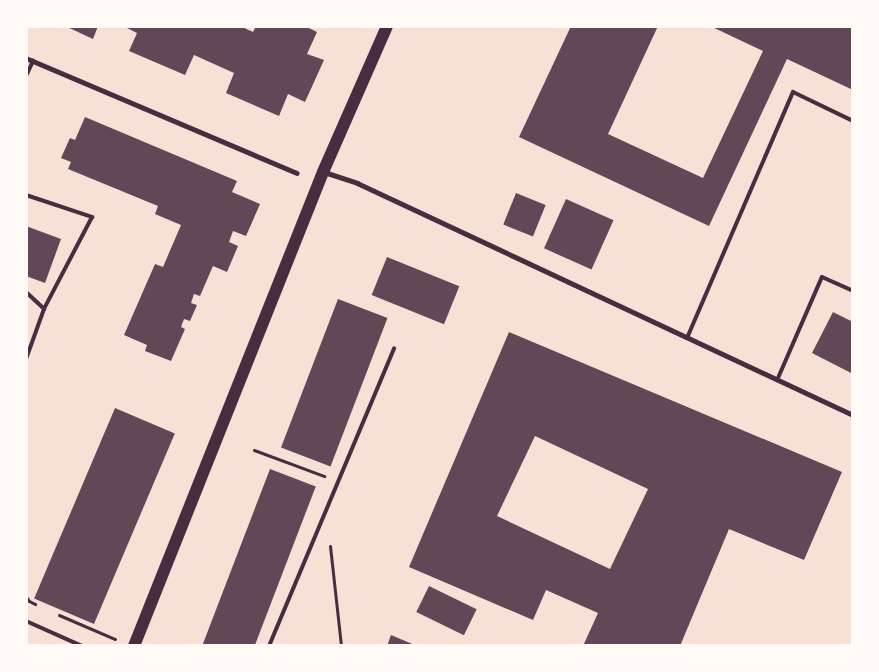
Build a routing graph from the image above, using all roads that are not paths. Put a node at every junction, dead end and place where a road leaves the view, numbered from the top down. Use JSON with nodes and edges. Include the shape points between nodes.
{"nodes":[{"id":1,"x":387,"y":26,"type":"edge"},
{"id":2,"x":26,"y":58,"type":"edge"},
{"id":3,"x":33,"y":60,"type":"junction"},
{"id":4,"x":26,"y":76,"type":"edge"},
{"id":5,"x":853,"y":121,"type":"edge"},
{"id":6,"x":323,"y":172,"type":"junction"},
{"id":7,"x":297,"y":173,"type":"dead end"},
{"id":8,"x":26,"y":195,"type":"edge"},
{"id":9,"x":853,"y":291,"type":"edge"},
{"id":10,"x":26,"y":292,"type":"edge"},
{"id":11,"x":44,"y":309,"type":"junction"},
{"id":12,"x":687,"y":338,"type":"junction"},
{"id":13,"x":394,"y":348,"type":"dead end"},
{"id":14,"x":26,"y":359,"type":"edge"},
{"id":15,"x":778,"y":378,"type":"junction"},
{"id":16,"x":853,"y":415,"type":"edge"},
{"id":17,"x":26,"y":621,"type":"edge"},
{"id":18,"x":82,"y":646,"type":"edge"},
{"id":19,"x":134,"y":646,"type":"edge"},
{"id":20,"x":269,"y":646,"type":"edge"}],
"edges":[{"from":1,"to":6,"type":"main road"},
{"from":2,"to":3,"type":"street"},
{"from":3,"to":4,"type":"lane"},
{"from":3,"to":7,"type":"street"},
{"from":5,"to":12,"type":"lane","via":[[793,92]]},
{"from":6,"to":12,"type":"street","via":[[357,183]]},
{"from":6,"to":19,"type":"main road"},
{"from":8,"to":11,"type":"lane","via":[[92,217]]},
{"from":9,"to":15,"type":"lane","via":[[822,278]]},
{"from":10,"to":11,"type":"lane"},
{"from":11,"to":14,"type":"lane"},
{"from":12,"to":15,"type":"street"},
{"from":13,"to":20,"type":"lane"},
{"from":15,"to":16,"type":"street"},
{"from":17,"to":18,"type":"lane"}]}
